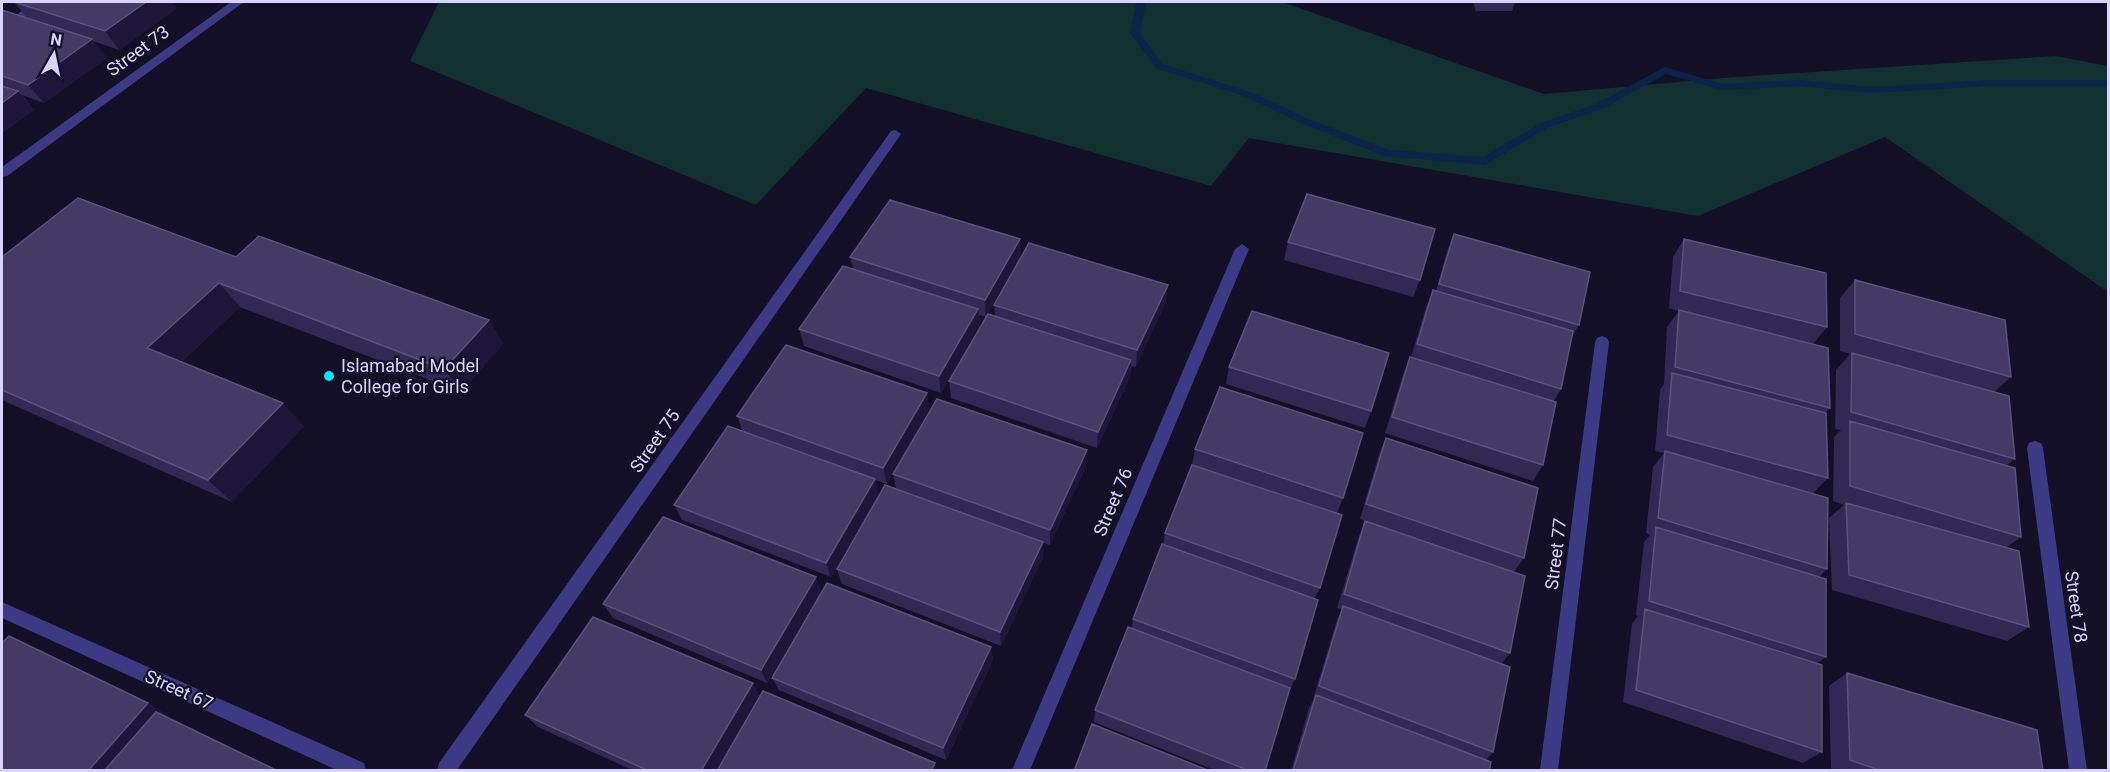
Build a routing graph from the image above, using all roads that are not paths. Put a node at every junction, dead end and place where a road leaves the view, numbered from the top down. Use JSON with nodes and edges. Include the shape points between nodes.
{"nodes":[{"id":1,"x":43,"y":2,"type":"edge"},
{"id":2,"x":238,"y":2,"type":"edge"},
{"id":3,"x":2,"y":28,"type":"edge"},
{"id":4,"x":895,"y":134,"type":"dead end"},
{"id":5,"x":2,"y":173,"type":"edge"},
{"id":6,"x":1242,"y":249,"type":"dead end"},
{"id":7,"x":1602,"y":342,"type":"dead end"},
{"id":8,"x":2035,"y":448,"type":"dead end"},
{"id":9,"x":2,"y":610,"type":"edge"},
{"id":10,"x":357,"y":771,"type":"edge"},
{"id":11,"x":447,"y":771,"type":"edge"},
{"id":12,"x":1021,"y":771,"type":"edge"},
{"id":13,"x":1549,"y":771,"type":"edge"},
{"id":14,"x":2078,"y":771,"type":"edge"}],
"edges":[{"from":1,"to":3,"type":"street"},
{"from":2,"to":5,"type":"street","name":"Street 73"},
{"from":4,"to":11,"type":"street","name":"Street 75"},
{"from":6,"to":12,"type":"street","name":"Street 76"},
{"from":7,"to":13,"type":"street","name":"Street 77"},
{"from":8,"to":14,"type":"street","name":"Street 78"},
{"from":9,"to":10,"type":"street","name":"Street 67"}]}
